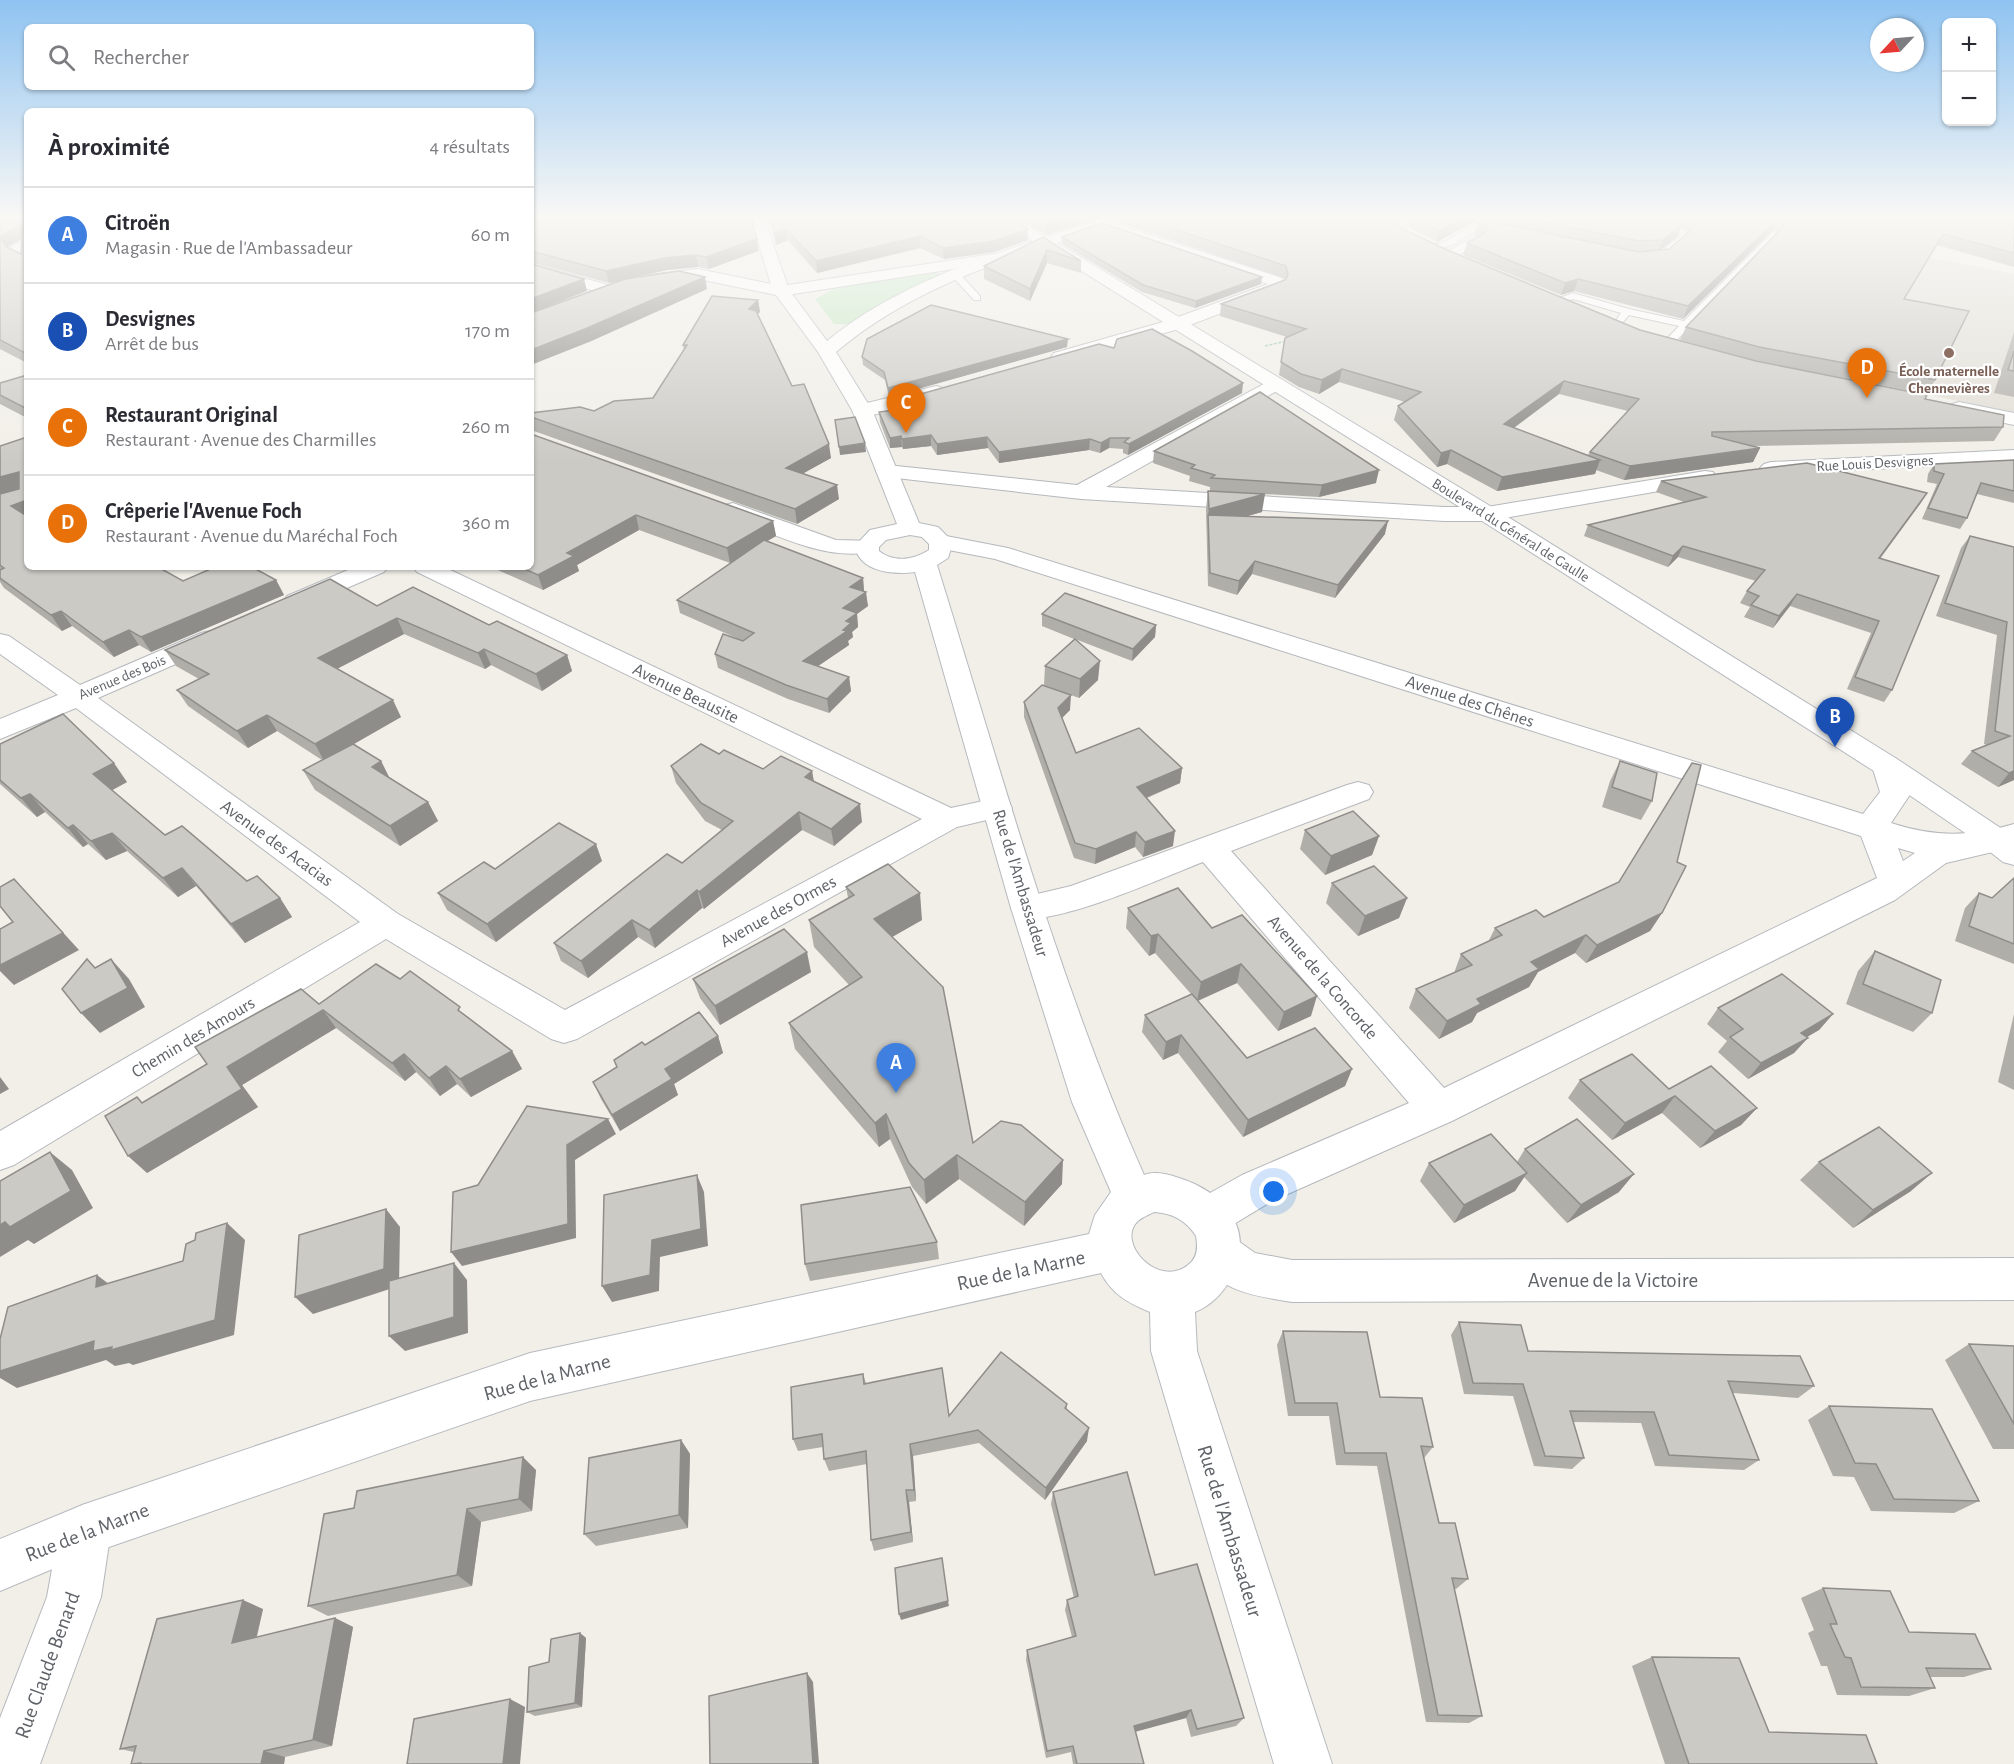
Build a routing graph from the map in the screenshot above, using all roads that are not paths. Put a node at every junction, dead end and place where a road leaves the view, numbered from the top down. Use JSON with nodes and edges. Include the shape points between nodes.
{"nodes":[{"id":1,"x":591,"y":297,"type":"edge"},
{"id":2,"x":785,"y":297,"type":"edge"},
{"id":3,"x":910,"y":297,"type":"edge"},
{"id":4,"x":1133,"y":297,"type":"edge"},
{"id":5,"x":1248,"y":297,"type":"edge"},
{"id":6,"x":1565,"y":297,"type":"edge"},
{"id":7,"x":1577,"y":297,"type":"edge"},
{"id":8,"x":1712,"y":297,"type":"edge"},
{"id":9,"x":584,"y":300,"type":"edge"},
{"id":10,"x":1549,"y":300,"type":"joint"},
{"id":11,"x":1627,"y":312,"type":"junction"},
{"id":12,"x":1176,"y":324,"type":"junction"},
{"id":13,"x":1686,"y":324,"type":"junction"},
{"id":14,"x":805,"y":325,"type":"junction"},
{"id":15,"x":1616,"y":327,"type":"junction"},
{"id":16,"x":854,"y":329,"type":"junction"},
{"id":17,"x":1650,"y":339,"type":"junction"},
{"id":18,"x":1684,"y":350,"type":"edge"},
{"id":19,"x":826,"y":351,"type":"junction"},
{"id":20,"x":1041,"y":362,"type":"edge"},
{"id":21,"x":1275,"y":384,"type":"junction"},
{"id":22,"x":951,"y":388,"type":"edge"},
{"id":23,"x":1945,"y":406,"type":"edge"},
{"id":24,"x":862,"y":410,"type":"junction"},
{"id":25,"x":2014,"y":419,"type":"edge"},
{"id":26,"x":2014,"y":456,"type":"edge"},
{"id":27,"x":887,"y":471,"type":"junction"},
{"id":28,"x":1751,"y":471,"type":"edge"},
{"id":29,"x":1728,"y":474,"type":"edge"},
{"id":30,"x":1082,"y":492,"type":"junction"},
{"id":31,"x":711,"y":502,"type":"edge"},
{"id":32,"x":1487,"y":514,"type":"junction"},
{"id":33,"x":910,"y":528,"type":"junction"},
{"id":34,"x":867,"y":546,"type":"junction"},
{"id":35,"x":933,"y":552,"type":"junction"},
{"id":36,"x":369,"y":570,"type":"edge"},
{"id":37,"x":431,"y":570,"type":"edge"},
{"id":38,"x":270,"y":613,"type":"edge"},
{"id":39,"x":227,"y":631,"type":"edge"},
{"id":40,"x":0,"y":642,"type":"edge"},
{"id":41,"x":78,"y":696,"type":"junction"},
{"id":42,"x":0,"y":730,"type":"edge"},
{"id":43,"x":1887,"y":766,"type":"junction"},
{"id":44,"x":1358,"y":792,"type":"dead end"},
{"id":45,"x":997,"y":808,"type":"junction"},
{"id":46,"x":948,"y":819,"type":"junction"},
{"id":47,"x":1874,"y":829,"type":"junction"},
{"id":48,"x":2009,"y":843,"type":"edge"},
{"id":49,"x":1208,"y":846,"type":"junction"},
{"id":50,"x":1962,"y":848,"type":"junction"},
{"id":51,"x":1895,"y":881,"type":"junction"},
{"id":52,"x":1028,"y":908,"type":"junction"},
{"id":53,"x":386,"y":923,"type":"junction"},
{"id":54,"x":564,"y":1028,"type":"joint"},
{"id":55,"x":1438,"y":1108,"type":"junction"},
{"id":56,"x":0,"y":1152,"type":"edge"},
{"id":57,"x":1134,"y":1198,"type":"junction"},
{"id":58,"x":1214,"y":1234,"type":"junction"},
{"id":59,"x":1111,"y":1250,"type":"junction"},
{"id":60,"x":2014,"y":1279,"type":"edge"},
{"id":61,"x":1172,"y":1295,"type":"junction"},
{"id":62,"x":85,"y":1530,"type":"junction"},
{"id":63,"x":0,"y":1565,"type":"edge"},
{"id":64,"x":11,"y":1764,"type":"edge"},
{"id":65,"x":1303,"y":1764,"type":"edge"}],
"edges":[{"from":1,"to":9,"type":"street"},
{"from":2,"to":14,"type":"street"},
{"from":3,"to":16,"type":"street"},
{"from":4,"to":12,"type":"street","name":"Boulevard du Général de Gaulle"},
{"from":5,"to":12,"type":"street"},
{"from":6,"to":10,"type":"lane"},
{"from":7,"to":11,"type":"lane"},
{"from":8,"to":13,"type":"lane"},
{"from":10,"to":15,"type":"street"},
{"from":11,"to":13,"type":"lane"},
{"from":11,"to":15,"type":"lane"},
{"from":12,"to":20,"type":"street"},
{"from":12,"to":21,"type":"street","name":"Boulevard du Général de Gaulle"},
{"from":13,"to":17,"type":"lane"},
{"from":14,"to":16,"type":"street","via":[[825,330]]},
{"from":14,"to":19,"type":"street"},
{"from":15,"to":17,"type":"street"},
{"from":16,"to":19,"type":"street"},
{"from":17,"to":18,"type":"street"},
{"from":19,"to":24,"type":"street"},
{"from":21,"to":30,"type":"street"},
{"from":21,"to":32,"type":"street","name":"Boulevard du Général de Gaulle"},
{"from":22,"to":24,"type":"street"},
{"from":23,"to":25,"type":"street"},
{"from":24,"to":27,"type":"street"},
{"from":26,"to":28,"type":"street","name":"Rue Louis Desvignes"},
{"from":27,"to":30,"type":"street"},
{"from":27,"to":33,"type":"street"},
{"from":29,"to":32,"type":"street"},
{"from":30,"to":32,"type":"street"},
{"from":31,"to":34,"type":"street","via":[[834,547]]},
{"from":32,"to":43,"type":"street","name":"Boulevard du Général de Gaulle"},
{"from":33,"to":34,"type":"street","via":[[878,535]]},
{"from":33,"to":35,"type":"street","via":[[930,532]]},
{"from":34,"to":35,"type":"street","via":[[873,558],[890,565]]},
{"from":35,"to":45,"type":"street","name":"Rue de l'Ambassadeur"},
{"from":35,"to":47,"type":"street","name":"Avenue des Chênes","via":[[1000,553]]},
{"from":36,"to":38,"type":"street"},
{"from":37,"to":46,"type":"street","name":"Avenue Beausite"},
{"from":39,"to":41,"type":"street","name":"Avenue des Bois"},
{"from":40,"to":41,"type":"street","name":"Avenue des Acacias"},
{"from":41,"to":42,"type":"street","name":"Avenue des Bois"},
{"from":41,"to":53,"type":"street","name":"Avenue des Acacias"},
{"from":43,"to":47,"type":"street","via":[[1896,793],[1876,818]]},
{"from":43,"to":48,"type":"street","name":"Boulevard du Général de Gaulle"},
{"from":44,"to":49,"type":"street"},
{"from":45,"to":46,"type":"street","name":"Avenue des Ormes"},
{"from":45,"to":52,"type":"street","name":"Rue de l'Ambassadeur"},
{"from":46,"to":54,"type":"street","name":"Avenue des Ormes"},
{"from":47,"to":50,"type":"street","name":"Avenue des Chênes","via":[[1918,843]]},
{"from":47,"to":51,"type":"street"},
{"from":48,"to":50,"type":"street","name":"Avenue des Chênes"},
{"from":49,"to":52,"type":"street","via":[[1076,897]]},
{"from":49,"to":55,"type":"street","name":"Avenue de la Concorde"},
{"from":50,"to":51,"type":"street","via":[[1935,855]]},
{"from":51,"to":55,"type":"street","via":[[1872,896]]},
{"from":52,"to":57,"type":"street","name":"Rue de l'Ambassadeur","via":[[1092,1102]]},
{"from":53,"to":54,"type":"street","name":"Avenue des Acacias"},
{"from":53,"to":56,"type":"street","name":"Chemin des Amours"},
{"from":55,"to":58,"type":"street","via":[[1257,1188]]},
{"from":57,"to":58,"type":"street","via":[[1149,1192],[1182,1196],[1197,1204]]},
{"from":57,"to":59,"type":"street","via":[[1114,1219]]},
{"from":58,"to":60,"type":"street","name":"Avenue de la Victoire","via":[[1246,1273],[1292,1281]]},
{"from":58,"to":61,"type":"street","via":[[1215,1269],[1190,1292]]},
{"from":59,"to":61,"type":"street","via":[[1117,1264],[1140,1287]]},
{"from":59,"to":62,"type":"street","name":"Rue de la Marne","via":[[530,1377]]},
{"from":61,"to":65,"type":"street","name":"Rue de l'Ambassadeur","via":[[1174,1351]]},
{"from":62,"to":63,"type":"street","name":"Rue de la Marne"},
{"from":62,"to":64,"type":"street","name":"Rue Claude Benard","via":[[74,1597]]}]}
